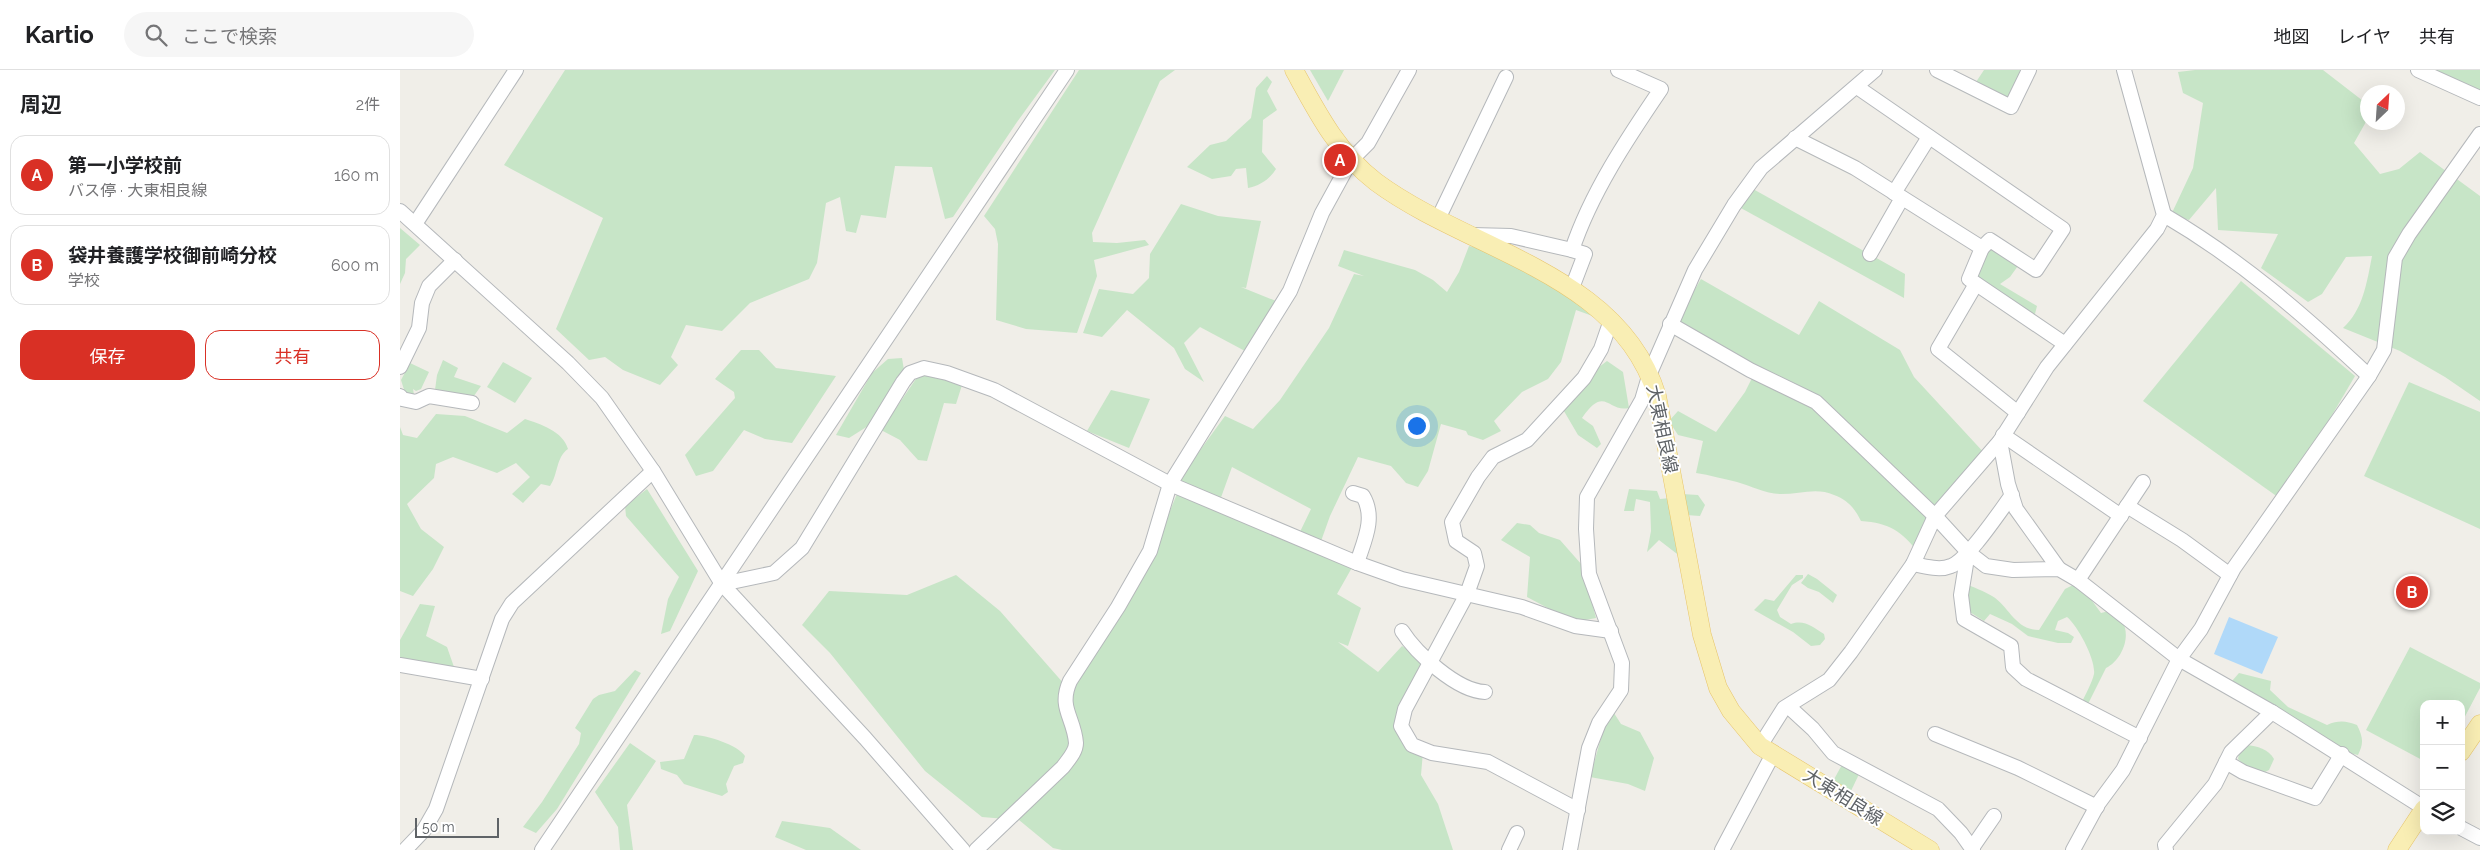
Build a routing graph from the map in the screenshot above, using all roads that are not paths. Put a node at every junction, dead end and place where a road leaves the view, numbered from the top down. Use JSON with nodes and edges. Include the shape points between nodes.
{"nodes":[{"id":1,"x":516,"y":70,"type":"edge"},
{"id":2,"x":1067,"y":70,"type":"edge"},
{"id":3,"x":1294,"y":70,"type":"edge"},
{"id":4,"x":1409,"y":70,"type":"edge"},
{"id":5,"x":1618,"y":70,"type":"edge"},
{"id":6,"x":1875,"y":70,"type":"edge"},
{"id":7,"x":1937,"y":70,"type":"edge"},
{"id":8,"x":2029,"y":70,"type":"edge"},
{"id":9,"x":2124,"y":70,"type":"edge"},
{"id":10,"x":2418,"y":70,"type":"edge"},
{"id":11,"x":1506,"y":77,"type":"dead end"},
{"id":12,"x":1857,"y":87,"type":"junction"},
{"id":13,"x":2480,"y":98,"type":"edge"},
{"id":14,"x":2480,"y":134,"type":"edge"},
{"id":15,"x":1929,"y":136,"type":"junction"},
{"id":16,"x":1796,"y":138,"type":"junction"},
{"id":17,"x":1351,"y":160,"type":"junction"},
{"id":18,"x":1898,"y":195,"type":"junction"},
{"id":19,"x":400,"y":211,"type":"edge"},
{"id":20,"x":2164,"y":215,"type":"junction"},
{"id":21,"x":1438,"y":219,"type":"junction"},
{"id":22,"x":415,"y":224,"type":"junction"},
{"id":23,"x":1469,"y":235,"type":"junction"},
{"id":24,"x":1982,"y":248,"type":"junction"},
{"id":25,"x":1572,"y":250,"type":"junction"},
{"id":26,"x":1870,"y":254,"type":"dead end"},
{"id":27,"x":455,"y":260,"type":"junction"},
{"id":28,"x":1976,"y":284,"type":"junction"},
{"id":29,"x":1572,"y":288,"type":"junction"},
{"id":30,"x":1611,"y":320,"type":"junction"},
{"id":31,"x":1670,"y":324,"type":"junction"},
{"id":32,"x":2064,"y":344,"type":"junction"},
{"id":33,"x":400,"y":367,"type":"edge"},
{"id":34,"x":1650,"y":373,"type":"junction"},
{"id":35,"x":2370,"y":376,"type":"junction"},
{"id":36,"x":400,"y":396,"type":"edge"},
{"id":37,"x":472,"y":403,"type":"dead end"},
{"id":38,"x":2018,"y":413,"type":"junction"},
{"id":39,"x":2002,"y":438,"type":"junction"},
{"id":40,"x":653,"y":471,"type":"junction"},
{"id":41,"x":2143,"y":482,"type":"dead end"},
{"id":42,"x":1170,"y":484,"type":"junction"},
{"id":43,"x":1353,"y":493,"type":"dead end"},
{"id":44,"x":2012,"y":495,"type":"junction"},
{"id":45,"x":2124,"y":511,"type":"junction"},
{"id":46,"x":1935,"y":516,"type":"junction"},
{"id":47,"x":1968,"y":552,"type":"junction"},
{"id":48,"x":1357,"y":563,"type":"junction"},
{"id":49,"x":1913,"y":564,"type":"junction"},
{"id":50,"x":2059,"y":569,"type":"junction"},
{"id":51,"x":2230,"y":575,"type":"junction"},
{"id":52,"x":2078,"y":580,"type":"junction"},
{"id":53,"x":722,"y":584,"type":"junction"},
{"id":54,"x":1467,"y":594,"type":"junction"},
{"id":55,"x":1402,"y":630,"type":"dead end"},
{"id":56,"x":1611,"y":631,"type":"junction"},
{"id":57,"x":2178,"y":659,"type":"junction"},
{"id":58,"x":1431,"y":661,"type":"junction"},
{"id":59,"x":400,"y":665,"type":"edge"},
{"id":60,"x":482,"y":679,"type":"junction"},
{"id":61,"x":1484,"y":692,"type":"dead end"},
{"id":62,"x":1790,"y":707,"type":"junction"},
{"id":63,"x":2272,"y":712,"type":"junction"},
{"id":64,"x":2480,"y":724,"type":"edge"},
{"id":65,"x":1935,"y":734,"type":"dead end"},
{"id":66,"x":2140,"y":738,"type":"junction"},
{"id":67,"x":2465,"y":746,"type":"edge"},
{"id":68,"x":1766,"y":750,"type":"junction"},
{"id":69,"x":2342,"y":754,"type":"junction"},
{"id":70,"x":2226,"y":762,"type":"junction"},
{"id":71,"x":2420,"y":805,"type":"edge"},
{"id":72,"x":2097,"y":807,"type":"junction"},
{"id":73,"x":1578,"y":810,"type":"junction"},
{"id":74,"x":2420,"y":814,"type":"edge"},
{"id":75,"x":1994,"y":816,"type":"dead end"},
{"id":76,"x":2465,"y":830,"type":"edge"},
{"id":77,"x":1517,"y":833,"type":"dead end"},
{"id":78,"x":2480,"y":838,"type":"edge"},
{"id":79,"x":1973,"y":849,"type":"edge"},
{"id":80,"x":405,"y":850,"type":"edge"},
{"id":81,"x":542,"y":850,"type":"edge"},
{"id":82,"x":963,"y":850,"type":"edge"},
{"id":83,"x":976,"y":850,"type":"edge"},
{"id":84,"x":1509,"y":850,"type":"edge"},
{"id":85,"x":1570,"y":850,"type":"edge"},
{"id":86,"x":1722,"y":850,"type":"edge"},
{"id":87,"x":1930,"y":850,"type":"edge"},
{"id":88,"x":2073,"y":850,"type":"edge"},
{"id":89,"x":2166,"y":850,"type":"edge"},
{"id":90,"x":2397,"y":850,"type":"edge"}],
"edges":[{"from":1,"to":22,"type":"street"},
{"from":2,"to":53,"type":"street"},
{"from":3,"to":17,"type":"main road","name":"大東相良線","via":[[1333,139]]},
{"from":4,"to":17,"type":"street","via":[[1368,143]]},
{"from":5,"to":25,"type":"street","via":[[1661,89],[1624,146],[1580,226]]},
{"from":6,"to":12,"type":"street"},
{"from":7,"to":8,"type":"street","via":[[2011,107]]},
{"from":9,"to":20,"type":"street"},
{"from":10,"to":13,"type":"street"},
{"from":11,"to":21,"type":"street"},
{"from":12,"to":15,"type":"street"},
{"from":12,"to":16,"type":"street"},
{"from":14,"to":35,"type":"street","via":[[2395,258],[2384,350]]},
{"from":15,"to":18,"type":"street"},
{"from":15,"to":24,"type":"street","via":[[2063,229],[2036,270],[1990,240]]},
{"from":16,"to":18,"type":"street","via":[[1855,168]]},
{"from":16,"to":31,"type":"street","via":[[1761,168],[1734,205],[1695,270]]},
{"from":17,"to":21,"type":"main road","name":"大東相良線","via":[[1377,182]]},
{"from":17,"to":42,"type":"street","via":[[1322,213],[1290,291]]},
{"from":18,"to":24,"type":"street"},
{"from":18,"to":26,"type":"street"},
{"from":19,"to":22,"type":"street"},
{"from":20,"to":32,"type":"street","via":[[2157,229]]},
{"from":20,"to":35,"type":"street","via":[[2207,240],[2296,308]]},
{"from":21,"to":23,"type":"main road","name":"大東相良線"},
{"from":22,"to":27,"type":"street"},
{"from":23,"to":25,"type":"street","via":[[1511,236]]},
{"from":23,"to":29,"type":"main road","name":"大東相良線"},
{"from":24,"to":28,"type":"street","via":[[1969,279]]},
{"from":25,"to":29,"type":"street","via":[[1585,254]]},
{"from":27,"to":33,"type":"street","via":[[429,286],[422,303],[419,328]]},
{"from":27,"to":40,"type":"street","via":[[602,398]]},
{"from":28,"to":32,"type":"street"},
{"from":28,"to":38,"type":"street","via":[[1938,349]]},
{"from":29,"to":30,"type":"main road","name":"大東相良線"},
{"from":30,"to":34,"type":"main road","name":"大東相良線"},
{"from":30,"to":54,"type":"street","via":[[1601,349],[1584,378],[1526,440],[1493,457],[1452,522],[1456,541],[1474,553],[1478,566]]},
{"from":31,"to":34,"type":"street"},
{"from":31,"to":46,"type":"street","via":[[1750,370],[1816,402]]},
{"from":32,"to":38,"type":"street"},
{"from":34,"to":56,"type":"street","via":[[1642,400],[1587,497],[1589,574]]},
{"from":34,"to":68,"type":"main road","name":"大東相良線","via":[[1666,437],[1709,663],[1731,711]]},
{"from":35,"to":51,"type":"street"},
{"from":36,"to":37,"type":"street","via":[[416,402],[429,396]]},
{"from":38,"to":39,"type":"street"},
{"from":39,"to":44,"type":"street"},
{"from":39,"to":45,"type":"street"},
{"from":39,"to":46,"type":"street"},
{"from":40,"to":53,"type":"street"},
{"from":40,"to":60,"type":"street","via":[[512,603],[502,619]]},
{"from":41,"to":45,"type":"street"},
{"from":42,"to":48,"type":"street"},
{"from":42,"to":53,"type":"street","via":[[994,390],[924,368],[910,373],[903,382],[802,548],[774,573]]},
{"from":42,"to":83,"type":"street","via":[[1150,551],[1064,693],[1064,705],[1076,744],[1071,756]]},
{"from":43,"to":48,"type":"street","via":[[1363,496],[1369,506],[1370,518]]},
{"from":44,"to":47,"type":"street"},
{"from":44,"to":50,"type":"street","via":[[2016,509]]},
{"from":45,"to":51,"type":"street","via":[[2182,540]]},
{"from":45,"to":52,"type":"street"},
{"from":46,"to":47,"type":"street"},
{"from":46,"to":49,"type":"street"},
{"from":47,"to":49,"type":"street","via":[[1952,566],[1938,568]]},
{"from":47,"to":50,"type":"street","via":[[1988,566],[2013,570]]},
{"from":47,"to":66,"type":"street","via":[[1961,595],[1964,619],[2011,646],[2013,667],[2026,679]]},
{"from":48,"to":54,"type":"street","via":[[1402,579]]},
{"from":49,"to":62,"type":"street","via":[[1829,680]]},
{"from":50,"to":52,"type":"street"},
{"from":51,"to":57,"type":"street","via":[[2201,629]]},
{"from":52,"to":57,"type":"street"},
{"from":53,"to":81,"type":"street"},
{"from":53,"to":82,"type":"street","via":[[866,738]]},
{"from":54,"to":56,"type":"street","via":[[1522,606],[1575,626]]},
{"from":54,"to":58,"type":"street"},
{"from":55,"to":58,"type":"street","via":[[1412,645]]},
{"from":56,"to":73,"type":"street","via":[[1622,663],[1621,690],[1599,723],[1589,748]]},
{"from":57,"to":63,"type":"street"},
{"from":57,"to":66,"type":"street"},
{"from":58,"to":61,"type":"street","via":[[1446,675],[1471,690]]},
{"from":58,"to":73,"type":"street","via":[[1405,709],[1401,726],[1412,746],[1432,753],[1488,762]]},
{"from":59,"to":60,"type":"street"},
{"from":60,"to":80,"type":"street","via":[[436,809],[424,830]]},
{"from":62,"to":68,"type":"street","via":[[1784,708]]},
{"from":62,"to":79,"type":"street","via":[[1832,753],[1938,809]]},
{"from":63,"to":69,"type":"street"},
{"from":63,"to":70,"type":"street","via":[[2231,752]]},
{"from":64,"to":67,"type":"main road"},
{"from":65,"to":72,"type":"street","via":[[2018,768]]},
{"from":66,"to":72,"type":"street"},
{"from":68,"to":86,"type":"street"},
{"from":68,"to":87,"type":"main road","name":"大東相良線"},
{"from":69,"to":70,"type":"street","via":[[2315,798],[2243,772]]},
{"from":69,"to":71,"type":"street"},
{"from":70,"to":89,"type":"street","via":[[2215,784],[2166,845]]},
{"from":72,"to":88,"type":"street"},
{"from":73,"to":85,"type":"street"},
{"from":74,"to":90,"type":"main road"},
{"from":75,"to":79,"type":"street"},
{"from":76,"to":78,"type":"street"},
{"from":77,"to":84,"type":"street"}]}
